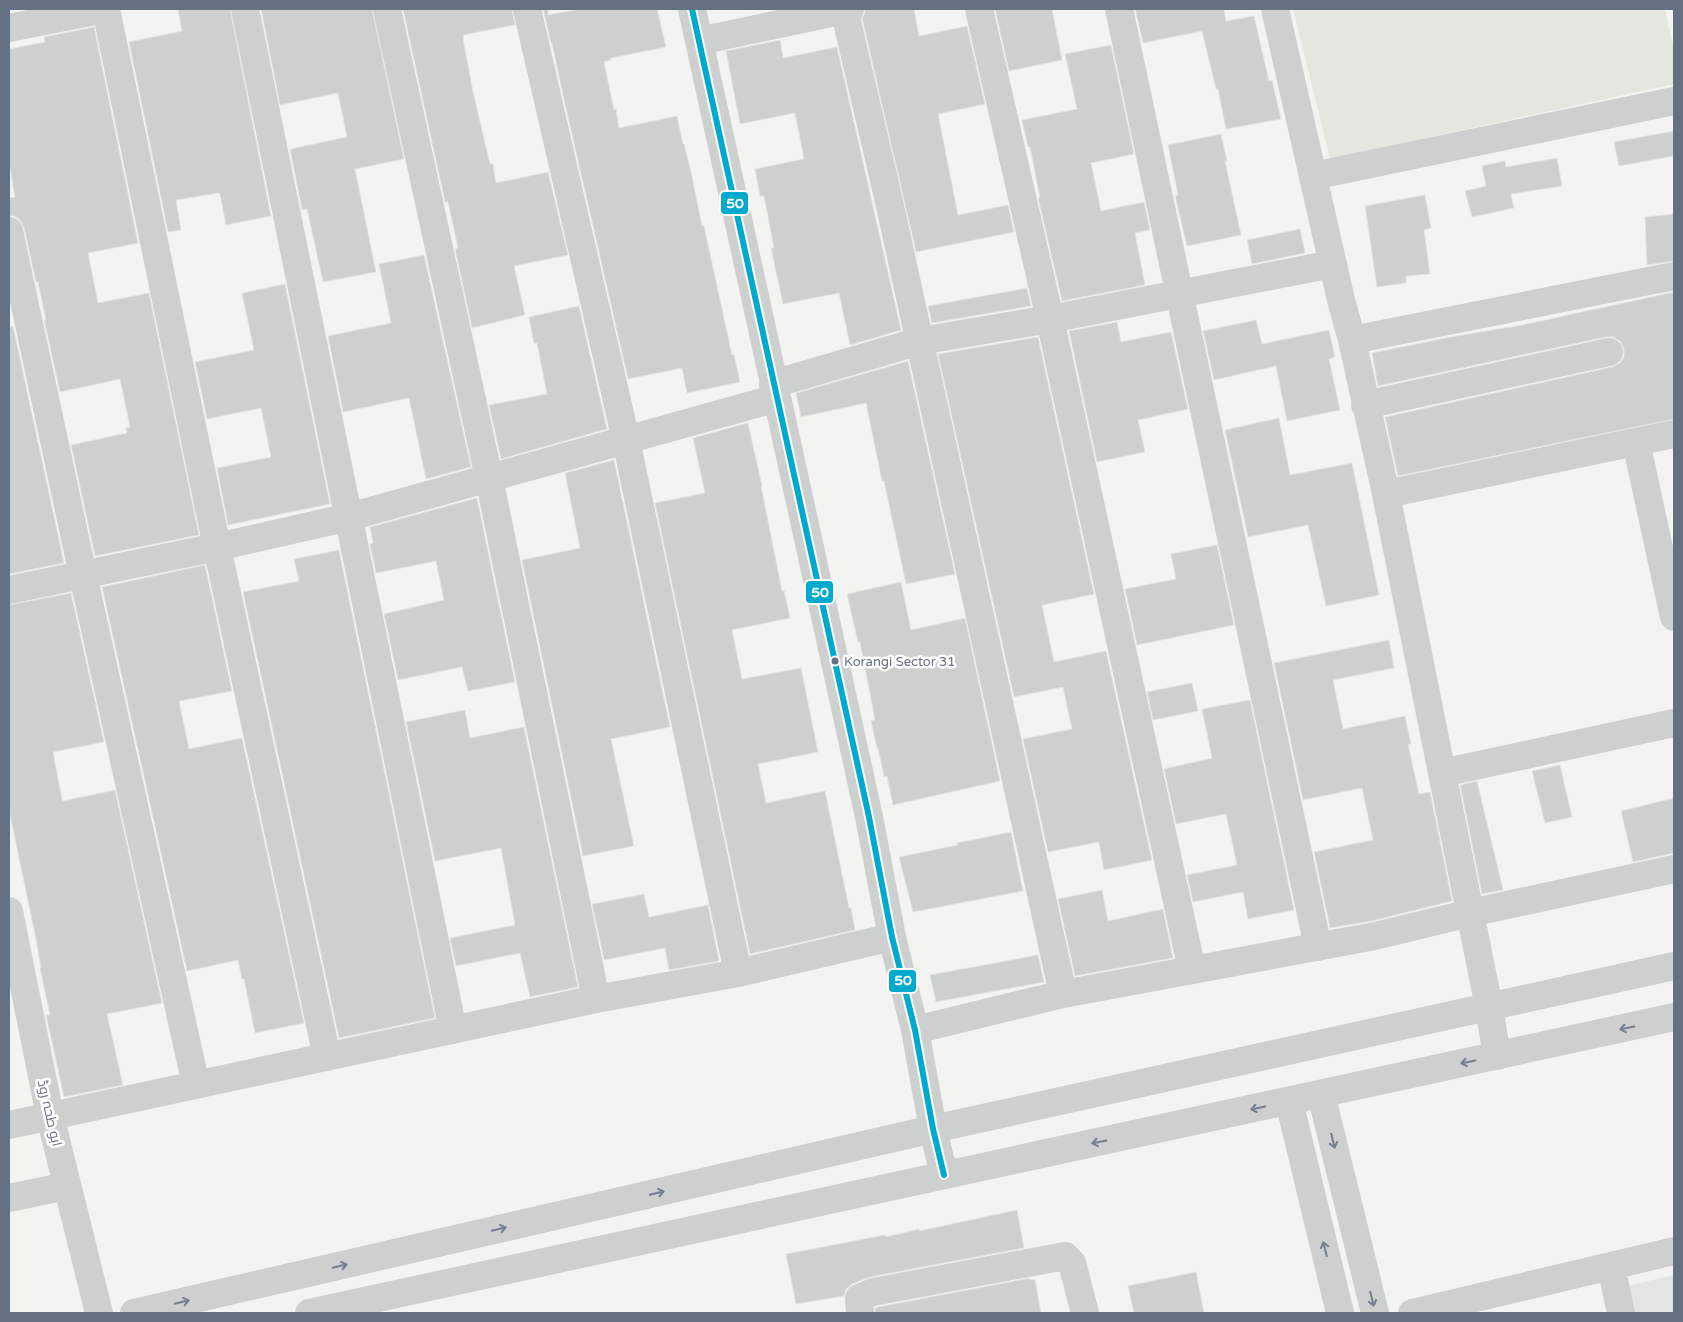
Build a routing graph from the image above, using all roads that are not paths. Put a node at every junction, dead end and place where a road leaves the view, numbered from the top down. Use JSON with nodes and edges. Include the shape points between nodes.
{"nodes":[{"id":1,"x":105,"y":9,"type":"edge"},
{"id":2,"x":246,"y":9,"type":"edge"},
{"id":3,"x":386,"y":9,"type":"edge"},
{"id":4,"x":527,"y":9,"type":"edge"},
{"id":5,"x":692,"y":9,"type":"edge"},
{"id":6,"x":846,"y":9,"type":"edge"},
{"id":7,"x":979,"y":9,"type":"edge"},
{"id":8,"x":1119,"y":9,"type":"edge"},
{"id":9,"x":1275,"y":9,"type":"edge"},
{"id":10,"x":9,"y":28,"type":"edge"},
{"id":11,"x":699,"y":41,"type":"junction"},
{"id":12,"x":1674,"y":101,"type":"edge"},
{"id":13,"x":1313,"y":176,"type":"junction"},
{"id":14,"x":9,"y":231,"type":"edge"},
{"id":15,"x":1333,"y":264,"type":"junction"},
{"id":16,"x":1674,"y":276,"type":"edge"},
{"id":17,"x":1180,"y":293,"type":"junction"},
{"id":18,"x":1050,"y":319,"type":"junction"},
{"id":19,"x":1352,"y":340,"type":"junction"},
{"id":20,"x":920,"y":341,"type":"junction"},
{"id":21,"x":1609,"y":352,"type":"dead end"},
{"id":22,"x":775,"y":391,"type":"junction"},
{"id":23,"x":1365,"y":405,"type":"junction"},
{"id":24,"x":1674,"y":434,"type":"edge"},
{"id":25,"x":626,"y":440,"type":"junction"},
{"id":26,"x":1636,"y":442,"type":"junction"},
{"id":27,"x":489,"y":478,"type":"junction"},
{"id":28,"x":1386,"y":494,"type":"junction"},
{"id":29,"x":349,"y":517,"type":"junction"},
{"id":30,"x":217,"y":546,"type":"junction"},
{"id":31,"x":83,"y":575,"type":"junction"},
{"id":32,"x":9,"y":590,"type":"edge"},
{"id":33,"x":1674,"y":617,"type":"edge"},
{"id":34,"x":1674,"y":723,"type":"edge"},
{"id":35,"x":1442,"y":773,"type":"junction"},
{"id":36,"x":1674,"y":869,"type":"edge"},
{"id":37,"x":9,"y":910,"type":"edge"},
{"id":38,"x":1470,"y":913,"type":"junction"},
{"id":39,"x":892,"y":937,"type":"junction"},
{"id":40,"x":1318,"y":947,"type":"junction"},
{"id":41,"x":1674,"y":966,"type":"edge"},
{"id":42,"x":1192,"y":970,"type":"junction"},
{"id":43,"x":738,"y":973,"type":"junction"},
{"id":44,"x":1063,"y":994,"type":"junction"},
{"id":45,"x":596,"y":999,"type":"junction"},
{"id":46,"x":1489,"y":1007,"type":"junction"},
{"id":47,"x":18,"y":1012,"type":"edge"},
{"id":48,"x":1674,"y":1017,"type":"edge"},
{"id":49,"x":453,"y":1030,"type":"junction"},
{"id":50,"x":915,"y":1030,"type":"junction"},
{"id":51,"x":1497,"y":1056,"type":"junction"},
{"id":52,"x":327,"y":1057,"type":"junction"},
{"id":53,"x":196,"y":1085,"type":"junction"},
{"id":54,"x":1321,"y":1094,"type":"junction"},
{"id":55,"x":1289,"y":1101,"type":"junction"},
{"id":56,"x":50,"y":1116,"type":"junction"},
{"id":57,"x":9,"y":1125,"type":"edge"},
{"id":58,"x":933,"y":1130,"type":"junction"},
{"id":59,"x":944,"y":1176,"type":"junction"},
{"id":60,"x":67,"y":1186,"type":"junction"},
{"id":61,"x":9,"y":1198,"type":"edge"},
{"id":62,"x":1674,"y":1252,"type":"edge"},
{"id":63,"x":1611,"y":1266,"type":"junction"},
{"id":64,"x":99,"y":1313,"type":"edge"},
{"id":65,"x":134,"y":1313,"type":"edge"},
{"id":66,"x":309,"y":1313,"type":"edge"},
{"id":67,"x":860,"y":1313,"type":"edge"},
{"id":68,"x":1085,"y":1313,"type":"edge"},
{"id":69,"x":1340,"y":1313,"type":"edge"},
{"id":70,"x":1376,"y":1313,"type":"edge"},
{"id":71,"x":1412,"y":1313,"type":"edge"},
{"id":72,"x":1621,"y":1313,"type":"edge"}],
"edges":[{"from":1,"to":10,"type":"street"},
{"from":1,"to":30,"type":"street"},
{"from":2,"to":29,"type":"street"},
{"from":3,"to":27,"type":"street"},
{"from":4,"to":25,"type":"street"},
{"from":5,"to":11,"type":"street"},
{"from":6,"to":11,"type":"street"},
{"from":6,"to":20,"type":"street"},
{"from":7,"to":18,"type":"street"},
{"from":8,"to":17,"type":"street"},
{"from":9,"to":13,"type":"street"},
{"from":11,"to":22,"type":"street"},
{"from":12,"to":13,"type":"street"},
{"from":13,"to":15,"type":"street"},
{"from":14,"to":31,"type":"street"},
{"from":15,"to":17,"type":"street"},
{"from":15,"to":19,"type":"street"},
{"from":16,"to":19,"type":"street"},
{"from":17,"to":18,"type":"street"},
{"from":17,"to":40,"type":"street"},
{"from":18,"to":20,"type":"street"},
{"from":18,"to":42,"type":"street"},
{"from":19,"to":23,"type":"street"},
{"from":20,"to":22,"type":"street"},
{"from":20,"to":44,"type":"street"},
{"from":21,"to":23,"type":"street"},
{"from":22,"to":25,"type":"street"},
{"from":22,"to":39,"type":"street","via":[[869,817]]},
{"from":23,"to":28,"type":"street"},
{"from":24,"to":26,"type":"street"},
{"from":25,"to":27,"type":"street"},
{"from":25,"to":43,"type":"street"},
{"from":26,"to":28,"type":"street"},
{"from":26,"to":33,"type":"street"},
{"from":27,"to":29,"type":"street"},
{"from":27,"to":45,"type":"street"},
{"from":28,"to":35,"type":"street"},
{"from":29,"to":30,"type":"street"},
{"from":29,"to":49,"type":"street"},
{"from":30,"to":31,"type":"street"},
{"from":30,"to":52,"type":"street"},
{"from":31,"to":32,"type":"street"},
{"from":31,"to":53,"type":"street"},
{"from":34,"to":35,"type":"street"},
{"from":35,"to":38,"type":"street"},
{"from":36,"to":38,"type":"street"},
{"from":37,"to":47,"type":"street","name":"ابو طحہ روڈ"},
{"from":38,"to":40,"type":"street"},
{"from":38,"to":46,"type":"street"},
{"from":39,"to":43,"type":"street"},
{"from":39,"to":50,"type":"street"},
{"from":40,"to":42,"type":"street"},
{"from":41,"to":46,"type":"street"},
{"from":42,"to":44,"type":"street"},
{"from":43,"to":45,"type":"street"},
{"from":44,"to":50,"type":"street"},
{"from":45,"to":49,"type":"street"},
{"from":46,"to":51,"type":"street"},
{"from":46,"to":58,"type":"street"},
{"from":47,"to":56,"type":"street","name":"ابو طحہ روڈ"},
{"from":48,"to":51,"type":"street","one_way":true},
{"from":49,"to":52,"type":"street"},
{"from":50,"to":58,"type":"street"},
{"from":51,"to":54,"type":"street","one_way":true},
{"from":52,"to":53,"type":"street"},
{"from":53,"to":56,"type":"street"},
{"from":54,"to":55,"type":"street"},
{"from":54,"to":70,"type":"street","one_way":true},
{"from":55,"to":59,"type":"street","one_way":true},
{"from":69,"to":55,"type":"street","one_way":true},
{"from":56,"to":57,"type":"street"},
{"from":56,"to":60,"type":"street","name":"ابو طحہ روڈ"},
{"from":58,"to":59,"type":"street"},
{"from":65,"to":58,"type":"street","one_way":true},
{"from":59,"to":66,"type":"street"},
{"from":60,"to":61,"type":"street"},
{"from":60,"to":64,"type":"street","name":"ابو طحہ روڈ"},
{"from":62,"to":63,"type":"street"},
{"from":63,"to":71,"type":"street"},
{"from":63,"to":72,"type":"street"},
{"from":67,"to":68,"type":"street","via":[[859,1298],[873,1292],[1065,1256],[1072,1262]]}]}
